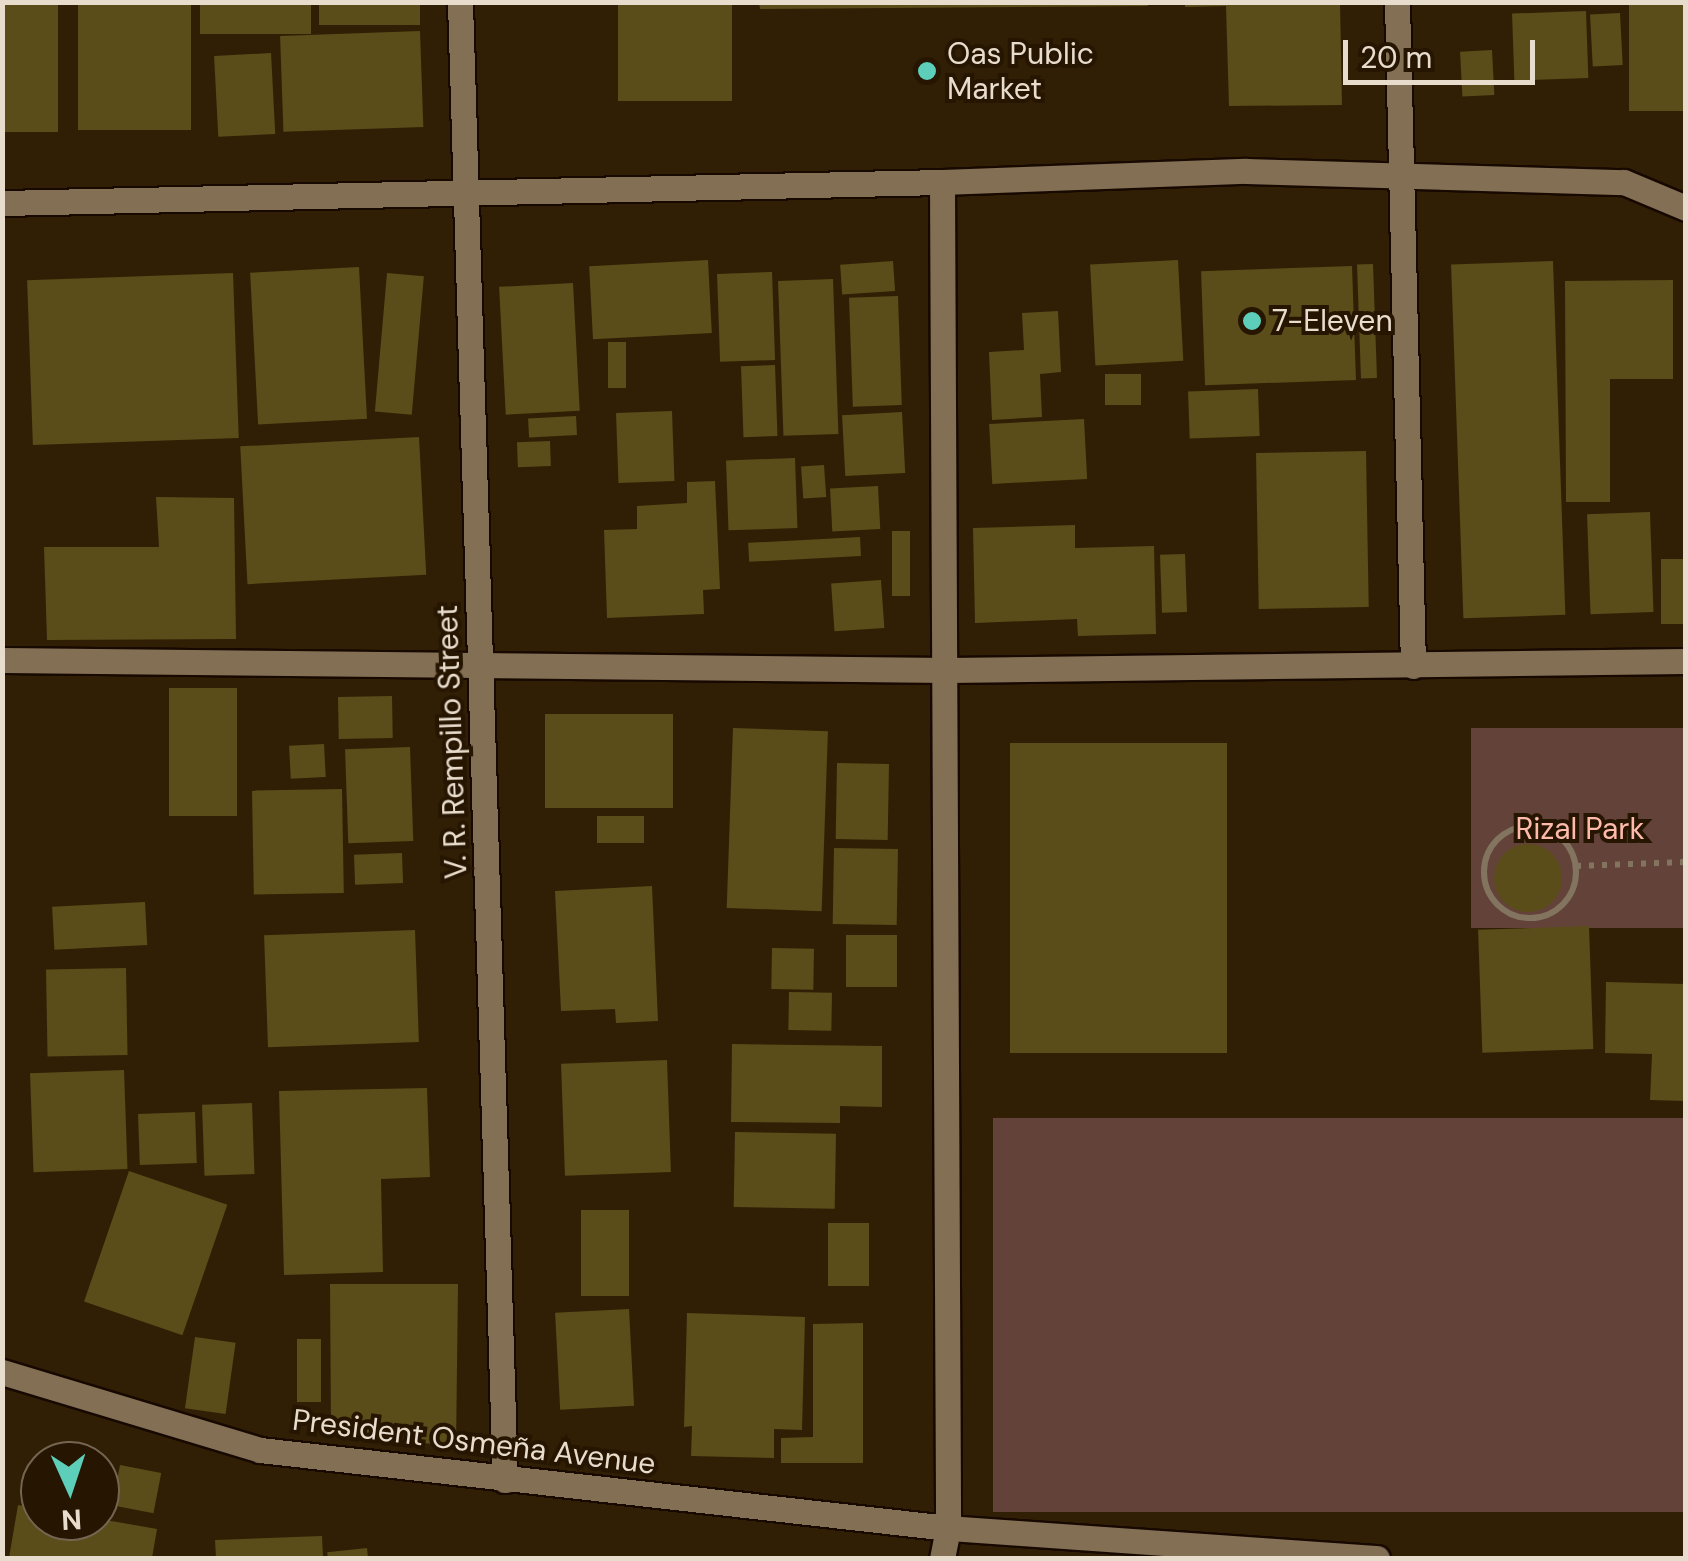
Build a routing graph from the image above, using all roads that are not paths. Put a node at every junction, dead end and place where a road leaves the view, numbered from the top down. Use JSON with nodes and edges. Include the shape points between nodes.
{"nodes":[{"id":1,"x":460,"y":2,"type":"edge"},
{"id":2,"x":1397,"y":2,"type":"edge"},
{"id":3,"x":1402,"y":172,"type":"junction"},
{"id":4,"x":942,"y":182,"type":"junction"},
{"id":5,"x":464,"y":194,"type":"junction"},
{"id":6,"x":2,"y":203,"type":"edge"},
{"id":7,"x":1686,"y":208,"type":"edge"},
{"id":8,"x":2,"y":660,"type":"edge"},
{"id":9,"x":1686,"y":661,"type":"edge"},
{"id":10,"x":483,"y":663,"type":"junction"},
{"id":11,"x":1413,"y":666,"type":"junction"},
{"id":12,"x":947,"y":670,"type":"junction"},
{"id":13,"x":2,"y":1372,"type":"edge"},
{"id":14,"x":505,"y":1480,"type":"junction"},
{"id":15,"x":948,"y":1528,"type":"junction"},
{"id":16,"x":942,"y":1558,"type":"edge"},
{"id":17,"x":1377,"y":1558,"type":"edge"}],
"edges":[{"from":1,"to":5,"type":"street","name":"V. R. Rempillo Street"},
{"from":2,"to":3,"type":"street"},
{"from":3,"to":4,"type":"street","via":[[1246,170]]},
{"from":3,"to":7,"type":"street","via":[[1624,182]]},
{"from":3,"to":11,"type":"street"},
{"from":4,"to":5,"type":"street"},
{"from":4,"to":12,"type":"street"},
{"from":5,"to":6,"type":"street"},
{"from":5,"to":10,"type":"street","name":"V. R. Rempillo Street"},
{"from":8,"to":10,"type":"street"},
{"from":9,"to":11,"type":"street"},
{"from":10,"to":12,"type":"street"},
{"from":10,"to":14,"type":"street","name":"V. R. Rempillo Street"},
{"from":11,"to":12,"type":"street"},
{"from":12,"to":15,"type":"street"},
{"from":13,"to":14,"type":"street","name":"President Osmeña Avenue","via":[[260,1450]]},
{"from":14,"to":15,"type":"street","name":"President Osmeña Avenue"},
{"from":15,"to":16,"type":"street"},
{"from":15,"to":17,"type":"street","name":"President Osmeña Avenue"}]}
